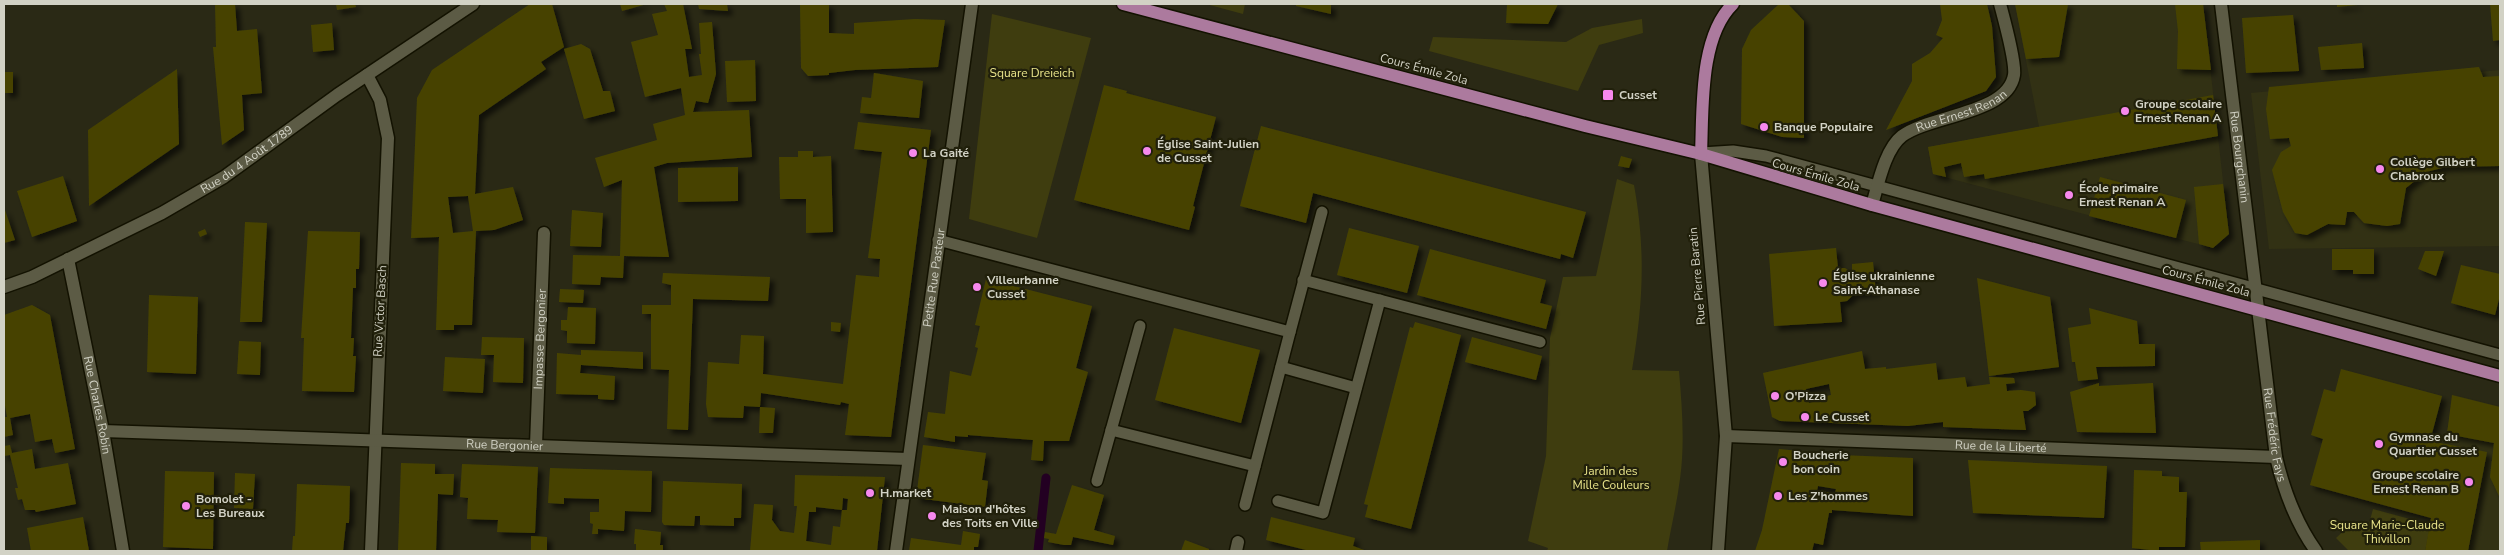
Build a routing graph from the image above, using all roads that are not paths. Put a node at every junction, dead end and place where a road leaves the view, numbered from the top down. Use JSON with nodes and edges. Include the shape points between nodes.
{"nodes":[{"id":1,"x":473,"y":4,"type":"edge"},
{"id":2,"x":972,"y":4,"type":"edge"},
{"id":3,"x":1122,"y":4,"type":"edge"},
{"id":4,"x":1733,"y":4,"type":"edge"},
{"id":5,"x":2000,"y":4,"type":"edge"},
{"id":6,"x":2221,"y":4,"type":"edge"},
{"id":7,"x":367,"y":75,"type":"junction"},
{"id":8,"x":1701,"y":154,"type":"junction"},
{"id":9,"x":1878,"y":187,"type":"junction"},
{"id":10,"x":1872,"y":205,"type":"junction"},
{"id":11,"x":1322,"y":212,"type":"dead end"},
{"id":12,"x":544,"y":233,"type":"dead end"},
{"id":13,"x":938,"y":240,"type":"junction"},
{"id":14,"x":68,"y":259,"type":"junction"},
{"id":15,"x":1304,"y":280,"type":"junction"},
{"id":16,"x":4,"y":287,"type":"edge"},
{"id":17,"x":2256,"y":288,"type":"junction"},
{"id":18,"x":1380,"y":300,"type":"junction"},
{"id":19,"x":2259,"y":310,"type":"junction"},
{"id":20,"x":1140,"y":326,"type":"dead end"},
{"id":21,"x":1290,"y":332,"type":"junction"},
{"id":22,"x":1540,"y":342,"type":"dead end"},
{"id":23,"x":2500,"y":355,"type":"edge"},
{"id":24,"x":1281,"y":367,"type":"junction"},
{"id":25,"x":2500,"y":376,"type":"edge"},
{"id":26,"x":1356,"y":388,"type":"junction"},
{"id":27,"x":1111,"y":430,"type":"junction"},
{"id":28,"x":103,"y":431,"type":"junction"},
{"id":29,"x":1726,"y":436,"type":"junction"},
{"id":30,"x":374,"y":439,"type":"junction"},
{"id":31,"x":536,"y":445,"type":"junction"},
{"id":32,"x":2276,"y":457,"type":"junction"},
{"id":33,"x":908,"y":459,"type":"junction"},
{"id":34,"x":1255,"y":466,"type":"junction"},
{"id":35,"x":1097,"y":481,"type":"dead end"},
{"id":36,"x":1278,"y":501,"type":"dead end"},
{"id":37,"x":1245,"y":505,"type":"dead end"},
{"id":38,"x":123,"y":551,"type":"edge"},
{"id":39,"x":371,"y":551,"type":"edge"},
{"id":40,"x":896,"y":551,"type":"edge"},
{"id":41,"x":1718,"y":551,"type":"edge"},
{"id":42,"x":2316,"y":551,"type":"edge"}],
"edges":[{"from":1,"to":7,"type":"street","name":"Rue du 4 Août 1789"},
{"from":2,"to":13,"type":"street","name":"Petite Rue Pasteur"},
{"from":3,"to":8,"type":"main road","name":"Cours Émile Zola"},
{"from":4,"to":8,"type":"main road","name":"Rue Pierre Baratin","via":[[1713,39],[1705,76]]},
{"from":5,"to":9,"type":"street","name":"Rue Ernest Renan","via":[[2015,73],[2010,89],[1993,102],[1923,125],[1901,137],[1886,159]]},
{"from":6,"to":17,"type":"street","name":"Rue Bourgchanin"},
{"from":7,"to":14,"type":"street","name":"Rue du 4 Août 1789","via":[[224,177],[162,213]]},
{"from":7,"to":30,"type":"street","name":"Rue Victor Basch","via":[[380,100],[388,138]]},
{"from":8,"to":9,"type":"lane","via":[[1733,151],[1766,156]]},
{"from":8,"to":10,"type":"main road","name":"Cours Émile Zola"},
{"from":8,"to":29,"type":"street","name":"Rue Pierre Baratin"},
{"from":9,"to":10,"type":"street","name":"Rue Ernest Renan"},
{"from":9,"to":17,"type":"lane"},
{"from":10,"to":19,"type":"main road","name":"Cours Émile Zola"},
{"from":11,"to":15,"type":"lane"},
{"from":12,"to":31,"type":"street","name":"Impasse Bergonier"},
{"from":13,"to":21,"type":"lane"},
{"from":13,"to":33,"type":"street","name":"Petite Rue Pasteur"},
{"from":14,"to":16,"type":"street","name":"Rue du 4 Août 1789"},
{"from":14,"to":28,"type":"street","name":"Rue Charles Robin"},
{"from":15,"to":18,"type":"lane"},
{"from":15,"to":21,"type":"lane"},
{"from":17,"to":19,"type":"street","name":"Rue Bourgchanin"},
{"from":17,"to":23,"type":"lane"},
{"from":18,"to":22,"type":"lane"},
{"from":18,"to":26,"type":"lane"},
{"from":19,"to":25,"type":"main road","name":"Cours Émile Zola"},
{"from":19,"to":32,"type":"street","name":"Rue Frédéric Fays"},
{"from":20,"to":27,"type":"lane"},
{"from":21,"to":24,"type":"lane"},
{"from":24,"to":26,"type":"lane"},
{"from":24,"to":34,"type":"lane"},
{"from":26,"to":36,"type":"lane","via":[[1323,513]]},
{"from":27,"to":34,"type":"lane"},
{"from":27,"to":35,"type":"lane"},
{"from":28,"to":30,"type":"street","name":"Rue Bergonier"},
{"from":28,"to":38,"type":"street","name":"Rue Charles Robin"},
{"from":29,"to":32,"type":"street","name":"Rue de la Liberté"},
{"from":29,"to":41,"type":"street","name":"Rue Pierre Baratin"},
{"from":30,"to":31,"type":"street","name":"Rue Bergonier"},
{"from":30,"to":39,"type":"street","name":"Rue Victor Basch"},
{"from":31,"to":33,"type":"street","name":"Rue Bergonier"},
{"from":32,"to":42,"type":"street","name":"Rue Frédéric Fays","via":[[2289,502]]},
{"from":33,"to":40,"type":"street","name":"Petite Rue Pasteur"},
{"from":34,"to":37,"type":"lane"}]}
